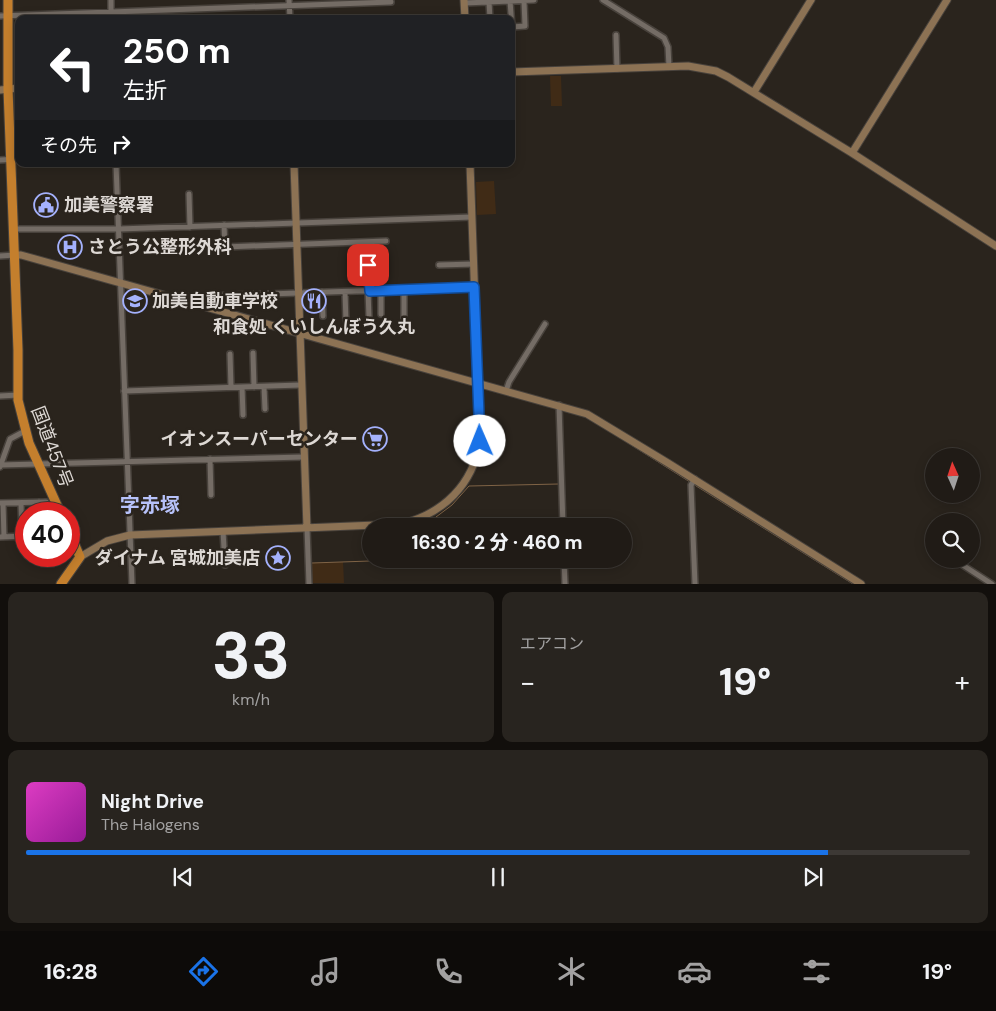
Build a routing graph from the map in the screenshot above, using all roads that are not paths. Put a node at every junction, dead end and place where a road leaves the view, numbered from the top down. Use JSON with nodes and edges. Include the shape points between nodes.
{"nodes":[{"id":1,"x":8,"y":0,"type":"edge"},
{"id":2,"x":111,"y":0,"type":"edge"},
{"id":3,"x":534,"y":0,"type":"edge"},
{"id":4,"x":603,"y":0,"type":"edge"},
{"id":5,"x":811,"y":0,"type":"edge"},
{"id":6,"x":946,"y":0,"type":"edge"},
{"id":7,"x":464,"y":1,"type":"edge"},
{"id":8,"x":510,"y":1,"type":"edge"},
{"id":9,"x":524,"y":1,"type":"edge"},
{"id":10,"x":391,"y":2,"type":"dead end"},
{"id":11,"x":490,"y":2,"type":"junction"},
{"id":12,"x":289,"y":3,"type":"edge"},
{"id":13,"x":111,"y":12,"type":"junction"},
{"id":14,"x":31,"y":15,"type":"edge"},
{"id":15,"x":111,"y":15,"type":"edge"},
{"id":16,"x":465,"y":15,"type":"edge"},
{"id":17,"x":490,"y":15,"type":"edge"},
{"id":18,"x":511,"y":15,"type":"edge"},
{"id":19,"x":4,"y":16,"type":"edge"},
{"id":20,"x":515,"y":27,"type":"edge"},
{"id":21,"x":616,"y":35,"type":"dead end"},
{"id":22,"x":669,"y":67,"type":"junction"},
{"id":23,"x":618,"y":69,"type":"junction"},
{"id":24,"x":515,"y":72,"type":"edge"},
{"id":25,"x":4,"y":90,"type":"edge"},
{"id":26,"x":754,"y":92,"type":"junction"},
{"id":27,"x":852,"y":153,"type":"junction"},
{"id":28,"x":15,"y":159,"type":"edge"},
{"id":29,"x":0,"y":160,"type":"edge"},
{"id":30,"x":116,"y":167,"type":"edge"},
{"id":31,"x":294,"y":167,"type":"edge"},
{"id":32,"x":470,"y":167,"type":"edge"},
{"id":33,"x":189,"y":194,"type":"dead end"},
{"id":34,"x":472,"y":216,"type":"junction"},
{"id":35,"x":296,"y":222,"type":"junction"},
{"id":36,"x":224,"y":225,"type":"junction"},
{"id":37,"x":190,"y":227,"type":"junction"},
{"id":38,"x":119,"y":229,"type":"junction"},
{"id":39,"x":14,"y":230,"type":"junction"},
{"id":40,"x":386,"y":241,"type":"dead end"},
{"id":41,"x":297,"y":244,"type":"junction"},
{"id":42,"x":996,"y":246,"type":"edge"},
{"id":43,"x":15,"y":255,"type":"junction"},
{"id":44,"x":0,"y":256,"type":"edge"},
{"id":45,"x":474,"y":264,"type":"junction"},
{"id":46,"x":368,"y":265,"type":"dead end"},
{"id":47,"x":439,"y":265,"type":"dead end"},
{"id":48,"x":121,"y":284,"type":"junction"},
{"id":49,"x":474,"y":287,"type":"junction"},
{"id":50,"x":380,"y":290,"type":"junction"},
{"id":51,"x":404,"y":290,"type":"junction"},
{"id":52,"x":369,"y":291,"type":"junction"},
{"id":53,"x":322,"y":292,"type":"junction"},
{"id":54,"x":344,"y":292,"type":"junction"},
{"id":55,"x":298,"y":293,"type":"junction"},
{"id":56,"x":175,"y":298,"type":"junction"},
{"id":57,"x":381,"y":314,"type":"dead end"},
{"id":58,"x":323,"y":316,"type":"dead end"},
{"id":59,"x":369,"y":317,"type":"dead end"},
{"id":60,"x":404,"y":319,"type":"dead end"},
{"id":61,"x":346,"y":322,"type":"dead end"},
{"id":62,"x":546,"y":324,"type":"dead end"},
{"id":63,"x":300,"y":332,"type":"junction"},
{"id":64,"x":253,"y":352,"type":"dead end"},
{"id":65,"x":230,"y":354,"type":"dead end"},
{"id":66,"x":478,"y":382,"type":"junction"},
{"id":67,"x":301,"y":385,"type":"junction"},
{"id":68,"x":264,"y":386,"type":"junction"},
{"id":69,"x":242,"y":387,"type":"junction"},
{"id":70,"x":254,"y":387,"type":"junction"},
{"id":71,"x":231,"y":388,"type":"junction"},
{"id":72,"x":124,"y":391,"type":"junction"},
{"id":73,"x":506,"y":391,"type":"junction"},
{"id":74,"x":18,"y":395,"type":"junction"},
{"id":75,"x":0,"y":396,"type":"edge"},
{"id":76,"x":559,"y":408,"type":"junction"},
{"id":77,"x":265,"y":409,"type":"dead end"},
{"id":78,"x":244,"y":415,"type":"dead end"},
{"id":79,"x":25,"y":431,"type":"junction"},
{"id":80,"x":304,"y":456,"type":"junction"},
{"id":81,"x":210,"y":460,"type":"junction"},
{"id":82,"x":127,"y":462,"type":"junction"},
{"id":83,"x":38,"y":464,"type":"junction"},
{"id":84,"x":0,"y":466,"type":"edge"},
{"id":85,"x":693,"y":482,"type":"junction"},
{"id":86,"x":211,"y":495,"type":"dead end"},
{"id":87,"x":55,"y":502,"type":"edge"},
{"id":88,"x":1,"y":503,"type":"edge"},
{"id":89,"x":15,"y":503,"type":"edge"},
{"id":90,"x":563,"y":518,"type":"edge"},
{"id":91,"x":307,"y":528,"type":"junction"},
{"id":92,"x":223,"y":531,"type":"junction"},
{"id":93,"x":130,"y":534,"type":"junction"},
{"id":94,"x":2,"y":537,"type":"edge"},
{"id":95,"x":15,"y":537,"type":"edge"},
{"id":96,"x":80,"y":557,"type":"edge"},
{"id":97,"x":225,"y":565,"type":"dead end"},
{"id":98,"x":73,"y":567,"type":"edge"},
{"id":99,"x":564,"y":568,"type":"edge"},
{"id":100,"x":967,"y":568,"type":"edge"},
{"id":101,"x":61,"y":584,"type":"edge"},
{"id":102,"x":132,"y":584,"type":"edge"},
{"id":103,"x":309,"y":584,"type":"edge"},
{"id":104,"x":565,"y":584,"type":"edge"},
{"id":105,"x":695,"y":584,"type":"edge"},
{"id":106,"x":861,"y":584,"type":"edge"},
{"id":107,"x":992,"y":584,"type":"edge"}],
"edges":[{"from":1,"to":19,"type":"highway","name":"国道457号"},
{"from":2,"to":13,"type":"street"},
{"from":3,"to":9,"type":"street"},
{"from":4,"to":22,"type":"street","via":[[664,38]]},
{"from":5,"to":26,"type":"street"},
{"from":6,"to":27,"type":"street"},
{"from":7,"to":11,"type":"street"},
{"from":7,"to":16,"type":"street"},
{"from":8,"to":9,"type":"street"},
{"from":8,"to":11,"type":"street"},
{"from":8,"to":18,"type":"street"},
{"from":9,"to":20,"type":"street","via":[[525,26]]},
{"from":10,"to":12,"type":"street"},
{"from":11,"to":17,"type":"street"},
{"from":12,"to":13,"type":"street"},
{"from":13,"to":14,"type":"street"},
{"from":13,"to":15,"type":"street"},
{"from":19,"to":25,"type":"highway","name":"国道457号"},
{"from":21,"to":23,"type":"street"},
{"from":22,"to":23,"type":"street"},
{"from":22,"to":26,"type":"street","via":[[688,66],[716,71]]},
{"from":23,"to":24,"type":"street"},
{"from":25,"to":28,"type":"highway","name":"国道457号"},
{"from":26,"to":27,"type":"street"},
{"from":27,"to":42,"type":"street"},
{"from":28,"to":29,"type":"street"},
{"from":28,"to":39,"type":"highway","name":"国道457号"},
{"from":30,"to":38,"type":"street"},
{"from":31,"to":35,"type":"street"},
{"from":32,"to":34,"type":"street"},
{"from":33,"to":37,"type":"street"},
{"from":34,"to":35,"type":"street"},
{"from":34,"to":45,"type":"street"},
{"from":35,"to":36,"type":"street"},
{"from":35,"to":41,"type":"street"},
{"from":36,"to":37,"type":"street"},
{"from":36,"to":41,"type":"street","via":[[225,247]]},
{"from":37,"to":38,"type":"street"},
{"from":38,"to":39,"type":"street"},
{"from":38,"to":48,"type":"street"},
{"from":39,"to":43,"type":"highway","name":"国道457号"},
{"from":40,"to":41,"type":"street"},
{"from":41,"to":55,"type":"street"},
{"from":43,"to":44,"type":"street"},
{"from":43,"to":48,"type":"street"},
{"from":43,"to":74,"type":"highway","name":"国道457号"},
{"from":45,"to":47,"type":"street"},
{"from":45,"to":49,"type":"street"},
{"from":46,"to":52,"type":"street"},
{"from":48,"to":56,"type":"street"},
{"from":48,"to":72,"type":"street"},
{"from":49,"to":51,"type":"street"},
{"from":49,"to":66,"type":"street"},
{"from":50,"to":51,"type":"street"},
{"from":50,"to":52,"type":"street"},
{"from":50,"to":57,"type":"street"},
{"from":51,"to":60,"type":"street"},
{"from":52,"to":54,"type":"street"},
{"from":52,"to":59,"type":"street"},
{"from":53,"to":54,"type":"street"},
{"from":53,"to":55,"type":"street"},
{"from":53,"to":58,"type":"street"},
{"from":54,"to":61,"type":"street"},
{"from":55,"to":56,"type":"street"},
{"from":55,"to":63,"type":"street"},
{"from":56,"to":63,"type":"street"},
{"from":62,"to":73,"type":"street"},
{"from":63,"to":66,"type":"street"},
{"from":63,"to":67,"type":"street"},
{"from":64,"to":70,"type":"street"},
{"from":65,"to":71,"type":"street"},
{"from":66,"to":73,"type":"street"},
{"from":66,"to":91,"type":"street","via":[[479,450],[465,482],[444,505],[424,517],[401,524]]},
{"from":67,"to":68,"type":"street"},
{"from":67,"to":80,"type":"street"},
{"from":68,"to":70,"type":"street"},
{"from":68,"to":77,"type":"street"},
{"from":69,"to":70,"type":"street"},
{"from":69,"to":71,"type":"street"},
{"from":69,"to":78,"type":"street"},
{"from":71,"to":72,"type":"street"},
{"from":72,"to":82,"type":"street"},
{"from":73,"to":76,"type":"street"},
{"from":74,"to":75,"type":"street"},
{"from":74,"to":79,"type":"highway","name":"国道457号"},
{"from":76,"to":85,"type":"street","via":[[596,418]]},
{"from":76,"to":90,"type":"street"},
{"from":79,"to":83,"type":"highway","name":"国道457号"},
{"from":79,"to":84,"type":"street","via":[[10,439]]},
{"from":80,"to":81,"type":"street"},
{"from":80,"to":91,"type":"street"},
{"from":81,"to":82,"type":"street"},
{"from":81,"to":86,"type":"street"},
{"from":82,"to":83,"type":"street"},
{"from":82,"to":93,"type":"street"},
{"from":83,"to":84,"type":"street"},
{"from":83,"to":87,"type":"highway","name":"国道457号"},
{"from":85,"to":105,"type":"street"},
{"from":85,"to":106,"type":"street"},
{"from":88,"to":89,"type":"street"},
{"from":88,"to":94,"type":"street"},
{"from":91,"to":92,"type":"street"},
{"from":91,"to":103,"type":"street"},
{"from":92,"to":93,"type":"street"},
{"from":92,"to":97,"type":"street"},
{"from":93,"to":96,"type":"street","via":[[107,541]]},
{"from":93,"to":102,"type":"street"},
{"from":94,"to":95,"type":"street"},
{"from":98,"to":101,"type":"highway"},
{"from":99,"to":104,"type":"street"},
{"from":100,"to":107,"type":"street"}]}
